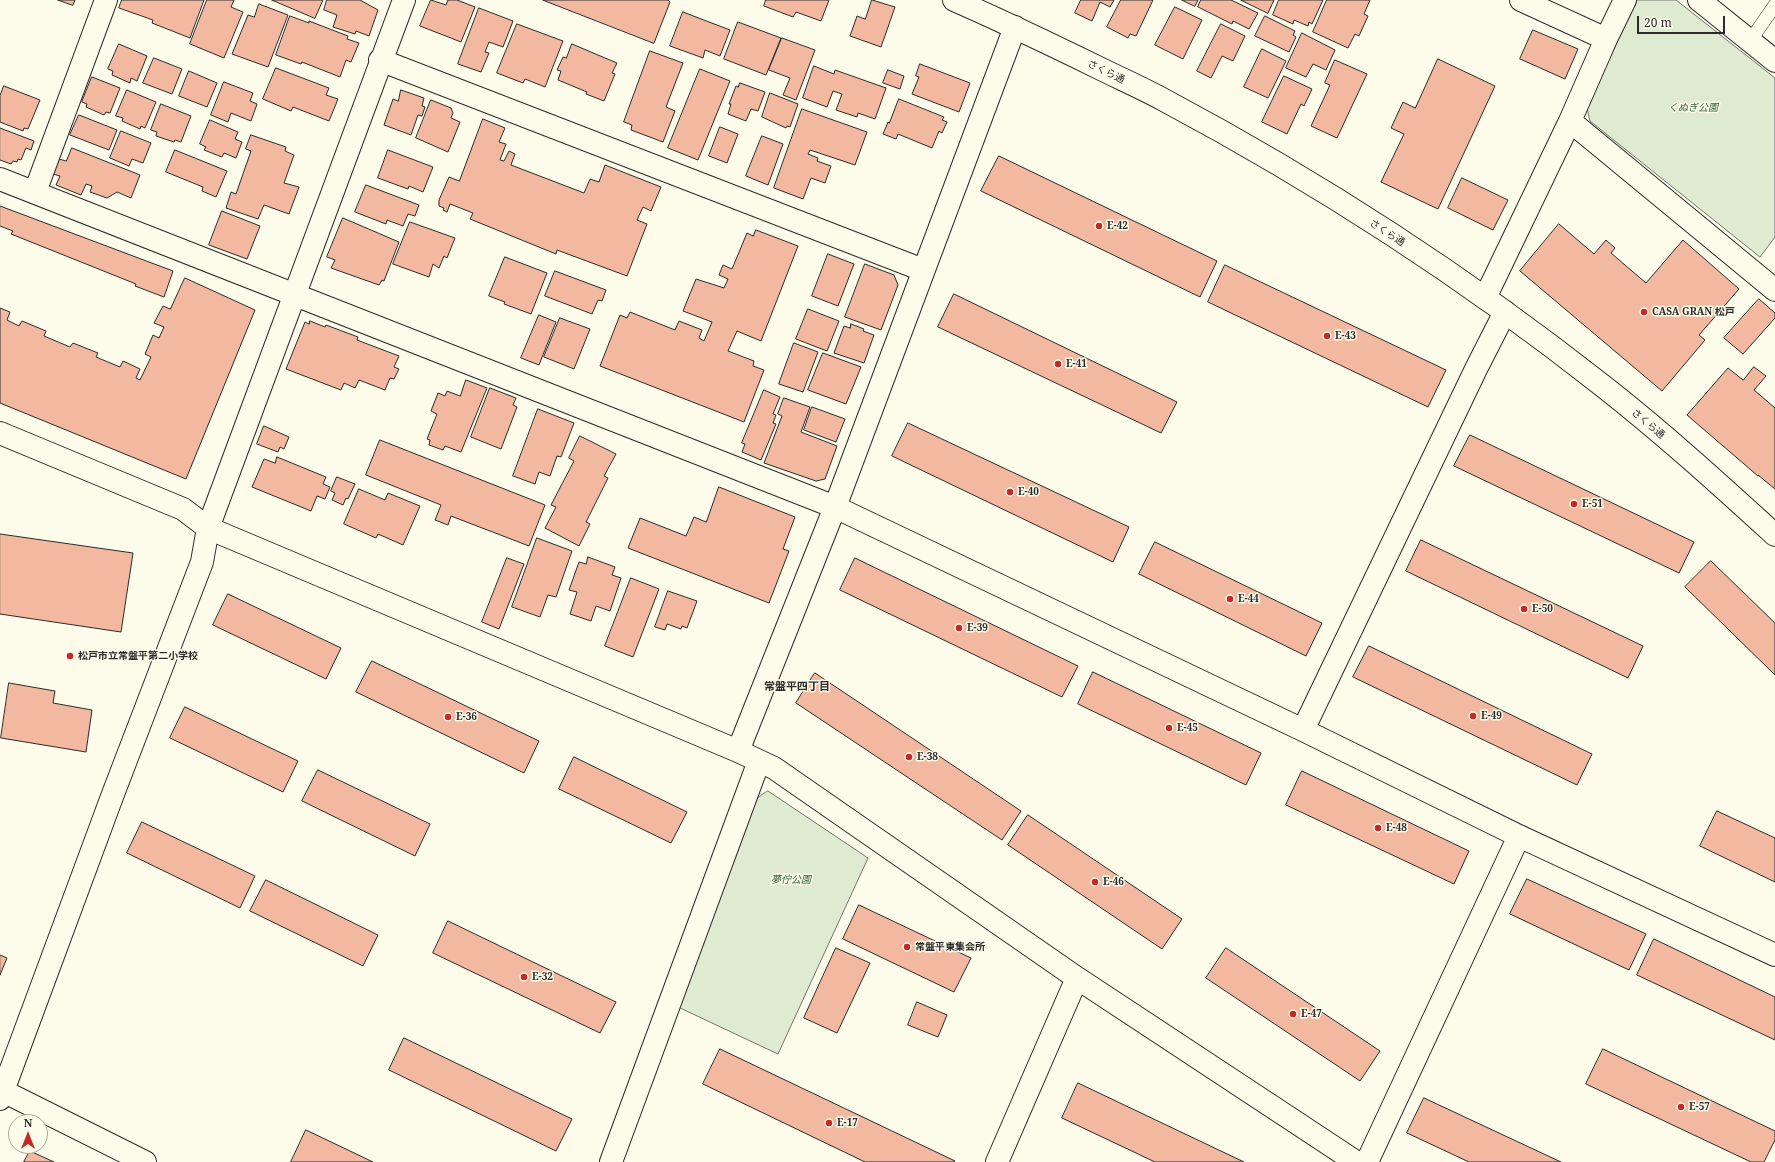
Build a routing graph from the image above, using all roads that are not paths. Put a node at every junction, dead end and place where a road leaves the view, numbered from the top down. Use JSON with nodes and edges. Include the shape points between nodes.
{"nodes":[{"id":1,"x":106,"y":0,"type":"edge"},
{"id":2,"x":954,"y":0,"type":"edge"},
{"id":3,"x":1521,"y":0,"type":"edge"},
{"id":4,"x":1625,"y":0,"type":"edge"},
{"id":5,"x":1699,"y":0,"type":"edge"},
{"id":6,"x":400,"y":1,"type":"edge"},
{"id":7,"x":1775,"y":5,"type":"edge"},
{"id":8,"x":1015,"y":27,"type":"junction"},
{"id":9,"x":1606,"y":38,"type":"junction"},
{"id":10,"x":1750,"y":42,"type":"junction"},
{"id":11,"x":380,"y":60,"type":"junction"},
{"id":12,"x":1775,"y":61,"type":"edge"},
{"id":13,"x":1570,"y":121,"type":"junction"},
{"id":14,"x":0,"y":179,"type":"edge"},
{"id":15,"x":35,"y":192,"type":"junction"},
{"id":16,"x":923,"y":270,"type":"junction"},
{"id":17,"x":1775,"y":290,"type":"edge"},
{"id":18,"x":293,"y":295,"type":"junction"},
{"id":19,"x":1485,"y":298,"type":"junction"},
{"id":20,"x":1506,"y":312,"type":"junction"},
{"id":21,"x":0,"y":434,"type":"edge"},
{"id":22,"x":835,"y":507,"type":"junction"},
{"id":23,"x":208,"y":528,"type":"junction"},
{"id":24,"x":1775,"y":535,"type":"edge"},
{"id":25,"x":1303,"y":730,"type":"junction"},
{"id":26,"x":738,"y":751,"type":"junction"},
{"id":27,"x":759,"y":761,"type":"junction"},
{"id":28,"x":1519,"y":836,"type":"junction"},
{"id":29,"x":1775,"y":955,"type":"edge"},
{"id":30,"x":1077,"y":978,"type":"junction"},
{"id":31,"x":2,"y":1095,"type":"edge"},
{"id":32,"x":145,"y":1162,"type":"edge"},
{"id":33,"x":611,"y":1162,"type":"edge"},
{"id":34,"x":997,"y":1162,"type":"edge"},
{"id":35,"x":1356,"y":1162,"type":"edge"},
{"id":36,"x":1367,"y":1162,"type":"edge"}],
"edges":[{"from":1,"to":15,"type":"street"},
{"from":2,"to":8,"type":"street","name":"さくら通"},
{"from":3,"to":9,"type":"street"},
{"from":4,"to":9,"type":"street"},
{"from":5,"to":10,"type":"street"},
{"from":6,"to":11,"type":"street"},
{"from":7,"to":10,"type":"lane"},
{"from":8,"to":16,"type":"street"},
{"from":8,"to":19,"type":"street","name":"さくら通","via":[[1162,99],[1292,171]]},
{"from":9,"to":13,"type":"street"},
{"from":10,"to":12,"type":"street"},
{"from":11,"to":16,"type":"street"},
{"from":11,"to":18,"type":"street"},
{"from":13,"to":17,"type":"street"},
{"from":13,"to":19,"type":"street"},
{"from":14,"to":15,"type":"street"},
{"from":15,"to":18,"type":"street"},
{"from":16,"to":22,"type":"street"},
{"from":18,"to":22,"type":"street"},
{"from":18,"to":23,"type":"street"},
{"from":19,"to":20,"type":"street","name":"さくら通"},
{"from":20,"to":24,"type":"street","name":"さくら通","via":[[1604,387],[1703,469]]},
{"from":20,"to":25,"type":"street","via":[[1476,369]]},
{"from":21,"to":23,"type":"street","via":[[182,509]]},
{"from":22,"to":25,"type":"street"},
{"from":22,"to":26,"type":"street"},
{"from":23,"to":26,"type":"street"},
{"from":23,"to":31,"type":"street","via":[[202,562]]},
{"from":25,"to":28,"type":"street"},
{"from":26,"to":27,"type":"street"},
{"from":27,"to":30,"type":"street","via":[[774,768]]},
{"from":27,"to":33,"type":"street"},
{"from":28,"to":29,"type":"street"},
{"from":28,"to":36,"type":"street"},
{"from":30,"to":34,"type":"street"},
{"from":30,"to":35,"type":"street"},
{"from":31,"to":32,"type":"street"}]}
